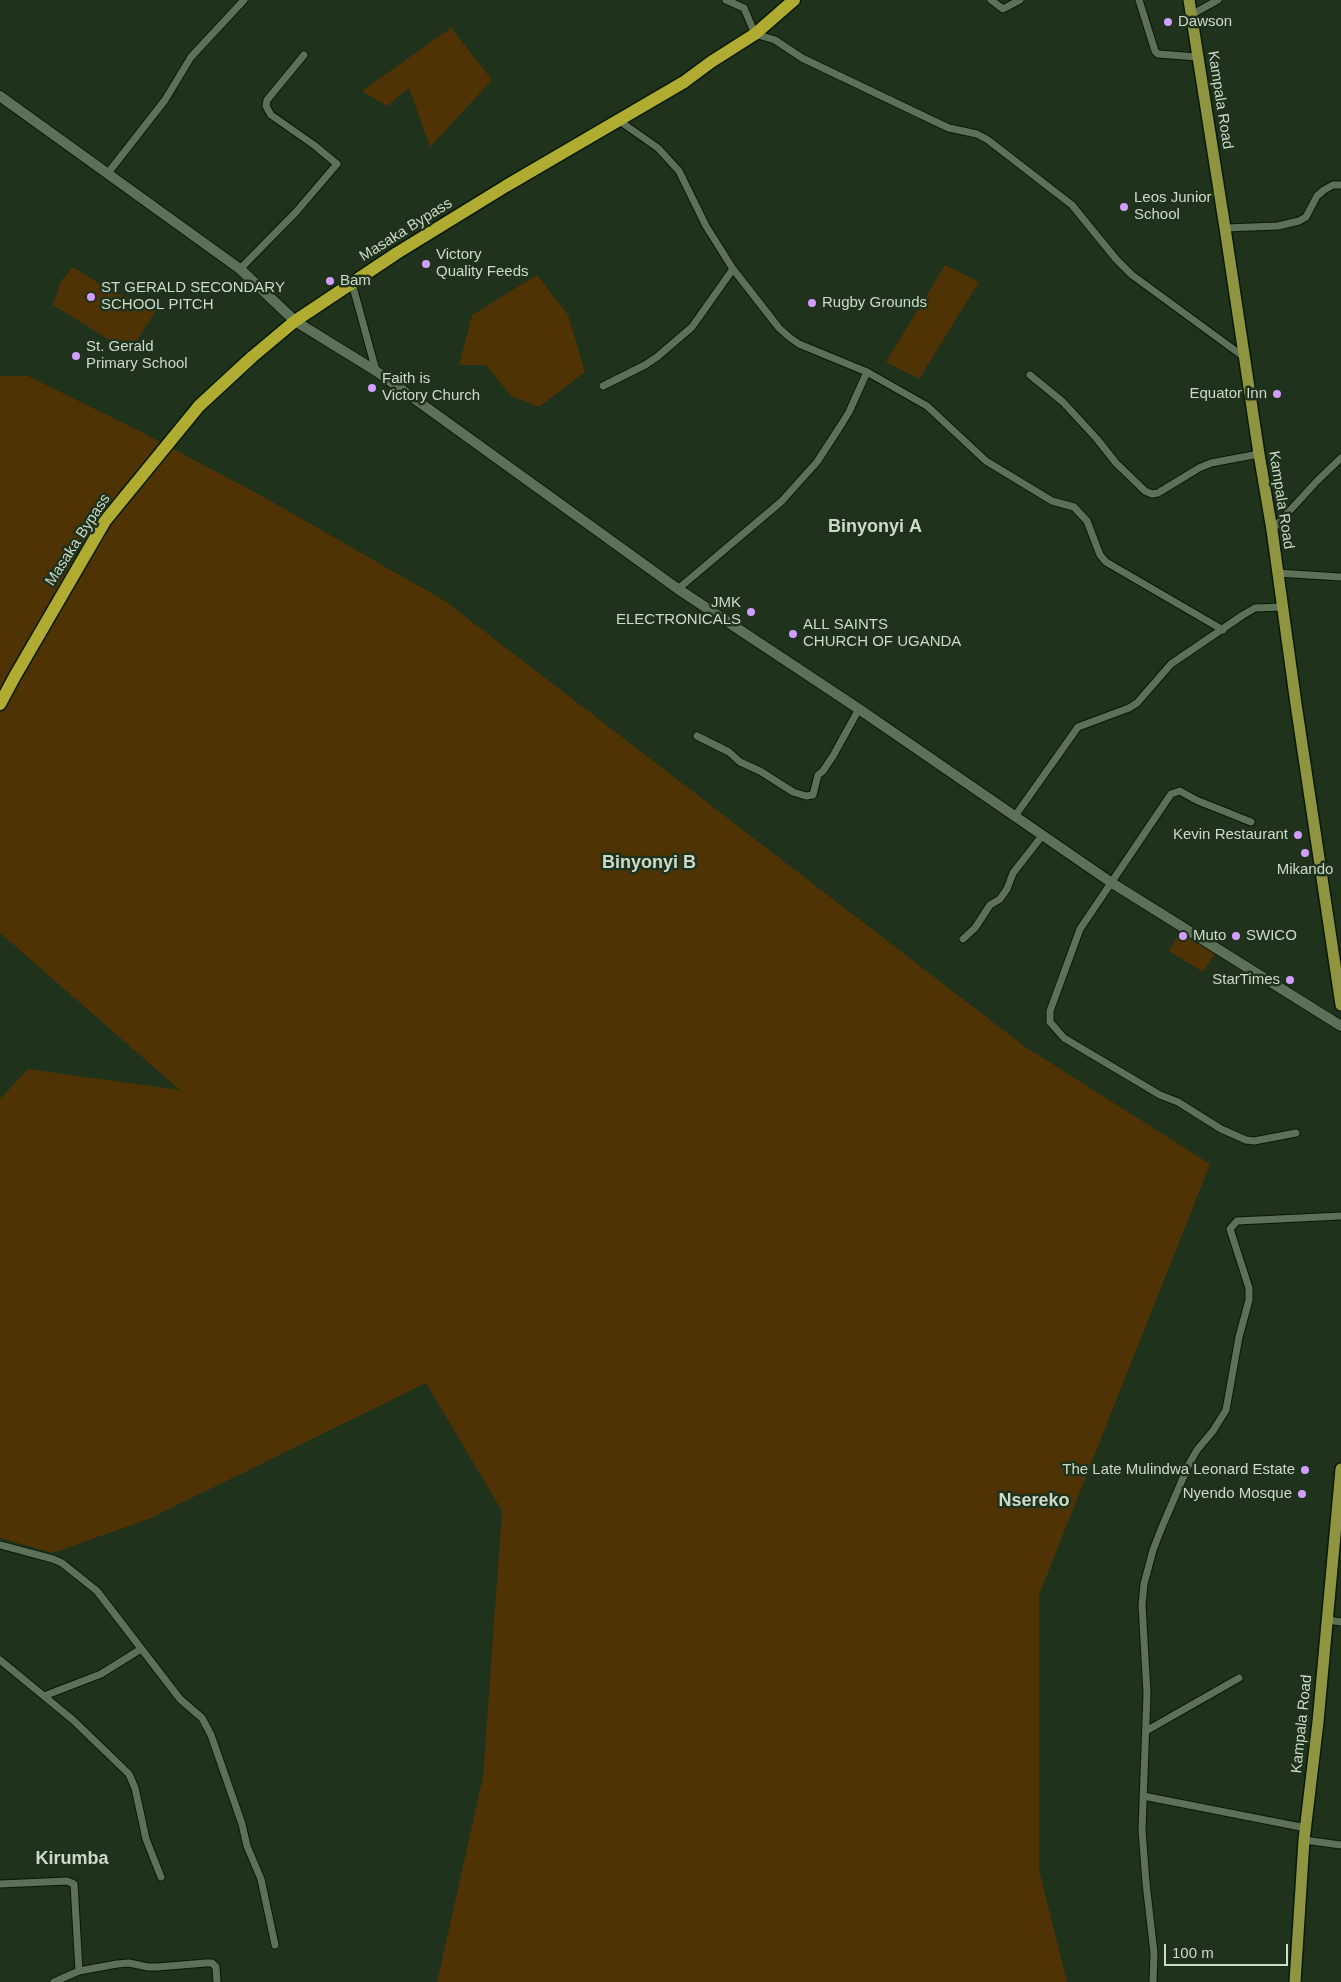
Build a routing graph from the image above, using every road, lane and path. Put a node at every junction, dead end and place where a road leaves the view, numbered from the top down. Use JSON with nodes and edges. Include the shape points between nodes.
{"nodes":[{"id":1,"x":244,"y":0,"type":"edge"},
{"id":2,"x":726,"y":0,"type":"edge"},
{"id":3,"x":794,"y":0,"type":"edge"},
{"id":4,"x":991,"y":0,"type":"edge"},
{"id":5,"x":1020,"y":0,"type":"edge"},
{"id":6,"x":1139,"y":0,"type":"edge"},
{"id":7,"x":1189,"y":0,"type":"edge"},
{"id":8,"x":1218,"y":0,"type":"edge"},
{"id":9,"x":1191,"y":15,"type":"junction"},
{"id":10,"x":755,"y":34,"type":"junction"},
{"id":11,"x":304,"y":55,"type":"dead end"},
{"id":12,"x":1197,"y":57,"type":"junction"},
{"id":13,"x":0,"y":96,"type":"edge"},
{"id":14,"x":618,"y":120,"type":"junction"},
{"id":15,"x":108,"y":173,"type":"junction"},
{"id":16,"x":1341,"y":185,"type":"edge"},
{"id":17,"x":1225,"y":228,"type":"junction"},
{"id":18,"x":240,"y":269,"type":"junction"},
{"id":19,"x":733,"y":269,"type":"junction"},
{"id":20,"x":352,"y":283,"type":"junction"},
{"id":21,"x":295,"y":321,"type":"junction"},
{"id":22,"x":1244,"y":357,"type":"junction"},
{"id":23,"x":376,"y":371,"type":"junction"},
{"id":24,"x":867,"y":372,"type":"junction"},
{"id":25,"x":1030,"y":375,"type":"dead end"},
{"id":26,"x":603,"y":386,"type":"dead end"},
{"id":27,"x":1259,"y":454,"type":"junction"},
{"id":28,"x":1341,"y":458,"type":"edge"},
{"id":29,"x":1272,"y":530,"type":"junction"},
{"id":30,"x":1277,"y":573,"type":"junction"},
{"id":31,"x":1341,"y":577,"type":"edge"},
{"id":32,"x":678,"y":589,"type":"junction"},
{"id":33,"x":1283,"y":607,"type":"junction"},
{"id":34,"x":1223,"y":630,"type":"junction"},
{"id":35,"x":0,"y":704,"type":"edge"},
{"id":36,"x":859,"y":708,"type":"junction"},
{"id":37,"x":697,"y":736,"type":"dead end"},
{"id":38,"x":1015,"y":816,"type":"junction"},
{"id":39,"x":1251,"y":822,"type":"dead end"},
{"id":40,"x":1042,"y":836,"type":"junction"},
{"id":41,"x":1112,"y":883,"type":"junction"},
{"id":42,"x":963,"y":939,"type":"dead end"},
{"id":43,"x":1341,"y":1005,"type":"edge"},
{"id":44,"x":1341,"y":1026,"type":"edge"},
{"id":45,"x":1296,"y":1133,"type":"dead end"},
{"id":46,"x":1341,"y":1216,"type":"edge"},
{"id":47,"x":1341,"y":1468,"type":"edge"},
{"id":48,"x":1338,"y":1526,"type":"edge"},
{"id":49,"x":0,"y":1545,"type":"edge"},
{"id":50,"x":1328,"y":1620,"type":"junction"},
{"id":51,"x":1341,"y":1622,"type":"edge"},
{"id":52,"x":141,"y":1649,"type":"junction"},
{"id":53,"x":1,"y":1664,"type":"edge"},
{"id":54,"x":1239,"y":1678,"type":"dead end"},
{"id":55,"x":44,"y":1696,"type":"junction"},
{"id":56,"x":1146,"y":1731,"type":"junction"},
{"id":57,"x":1143,"y":1796,"type":"junction"},
{"id":58,"x":1306,"y":1828,"type":"junction"},
{"id":59,"x":1304,"y":1840,"type":"junction"},
{"id":60,"x":1341,"y":1845,"type":"edge"},
{"id":61,"x":161,"y":1877,"type":"dead end"},
{"id":62,"x":0,"y":1884,"type":"edge"},
{"id":63,"x":276,"y":1945,"type":"dead end"},
{"id":64,"x":79,"y":1971,"type":"junction"},
{"id":65,"x":54,"y":1982,"type":"edge"},
{"id":66,"x":217,"y":1982,"type":"edge"},
{"id":67,"x":1153,"y":1982,"type":"edge"},
{"id":68,"x":1295,"y":1982,"type":"edge"}],
"edges":[{"from":1,"to":15,"type":"street","via":[[191,57],[165,100]]},
{"from":2,"to":10,"type":"street","via":[[744,8]]},
{"from":3,"to":10,"type":"highway","name":"Masaka Bypass"},
{"from":4,"to":5,"type":"street","via":[[1003,9]]},
{"from":6,"to":12,"type":"street","via":[[1158,54]]},
{"from":7,"to":9,"type":"main road","name":"Kampala Road"},
{"from":8,"to":9,"type":"street"},
{"from":9,"to":12,"type":"main road","name":"Kampala Road"},
{"from":10,"to":14,"type":"highway","name":"Masaka Bypass","via":[[684,82]]},
{"from":10,"to":22,"type":"street","via":[[775,40],[802,58],[949,128],[988,140],[1072,205],[1132,276]]},
{"from":11,"to":18,"type":"street","via":[[267,100],[266,106],[271,115],[337,164]]},
{"from":12,"to":17,"type":"main road","name":"Kampala Road"},
{"from":13,"to":15,"type":"main road"},
{"from":14,"to":19,"type":"street","via":[[658,148],[679,171],[706,226]]},
{"from":14,"to":20,"type":"highway","name":"Masaka Bypass"},
{"from":15,"to":18,"type":"main road"},
{"from":16,"to":17,"type":"street","via":[[1324,190],[1306,217],[1299,221],[1278,226]]},
{"from":17,"to":22,"type":"main road","name":"Kampala Road"},
{"from":18,"to":21,"type":"main road"},
{"from":19,"to":24,"type":"street","via":[[789,337]]},
{"from":19,"to":26,"type":"street","via":[[692,327],[651,361]]},
{"from":20,"to":21,"type":"highway","name":"Masaka Bypass"},
{"from":20,"to":23,"type":"street"},
{"from":21,"to":23,"type":"main road"},
{"from":21,"to":35,"type":"highway","name":"Masaka Bypass","via":[[199,406],[105,521]]},
{"from":22,"to":27,"type":"main road","name":"Kampala Road"},
{"from":23,"to":32,"type":"main road"},
{"from":24,"to":32,"type":"street","via":[[841,425],[798,484]]},
{"from":24,"to":34,"type":"street","via":[[927,406],[986,461],[1052,502],[1074,507],[1087,521],[1100,555],[1106,562]]},
{"from":25,"to":27,"type":"street","via":[[1063,402],[1116,463],[1152,494],[1211,463]]},
{"from":27,"to":29,"type":"main road","name":"Kampala Road"},
{"from":28,"to":29,"type":"street"},
{"from":29,"to":30,"type":"main road","name":"Kampala Road"},
{"from":30,"to":31,"type":"street"},
{"from":30,"to":33,"type":"main road","name":"Kampala Road"},
{"from":32,"to":36,"type":"main road"},
{"from":33,"to":34,"type":"street","via":[[1255,608]]},
{"from":33,"to":43,"type":"main road","name":"Kampala Road"},
{"from":34,"to":38,"type":"street","via":[[1171,664],[1137,704],[1078,727]]},
{"from":36,"to":37,"type":"street","via":[[833,756],[818,775],[813,795],[792,792]]},
{"from":36,"to":38,"type":"main road"},
{"from":38,"to":40,"type":"main road"},
{"from":39,"to":41,"type":"street","via":[[1180,791],[1171,794]]},
{"from":40,"to":41,"type":"main road"},
{"from":40,"to":42,"type":"street","via":[[1013,872],[1000,899],[990,905],[975,928]]},
{"from":41,"to":44,"type":"main road"},
{"from":41,"to":45,"type":"street","via":[[1080,929],[1050,1011],[1050,1022],[1064,1038],[1221,1129],[1254,1141]]},
{"from":46,"to":56,"type":"street","via":[[1238,1221],[1230,1229],[1250,1288],[1249,1300],[1238,1337],[1226,1410],[1189,1464],[1153,1550],[1144,1584]]},
{"from":47,"to":48,"type":"main road","name":"Kampala Road"},
{"from":48,"to":50,"type":"main road","name":"Kampala Road"},
{"from":49,"to":52,"type":"street","via":[[62,1563],[105,1600]]},
{"from":50,"to":51,"type":"street"},
{"from":50,"to":58,"type":"main road","name":"Kampala Road"},
{"from":52,"to":55,"type":"street","via":[[101,1674]]},
{"from":52,"to":63,"type":"street","via":[[180,1699],[202,1718],[211,1735],[261,1879]]},
{"from":53,"to":55,"type":"street"},
{"from":54,"to":56,"type":"street"},
{"from":55,"to":61,"type":"street","via":[[74,1720],[133,1780],[146,1839]]},
{"from":56,"to":57,"type":"street"},
{"from":57,"to":58,"type":"street"},
{"from":57,"to":67,"type":"street","via":[[1142,1830],[1154,1953]]},
{"from":58,"to":59,"type":"main road","name":"Kampala Road"},
{"from":59,"to":60,"type":"street"},
{"from":59,"to":68,"type":"main road","name":"Kampala Road"},
{"from":62,"to":64,"type":"street","via":[[67,1881],[74,1884]]},
{"from":64,"to":65,"type":"street"},
{"from":64,"to":66,"type":"street","via":[[129,1963],[158,1968],[212,1963],[216,1967]]}]}
